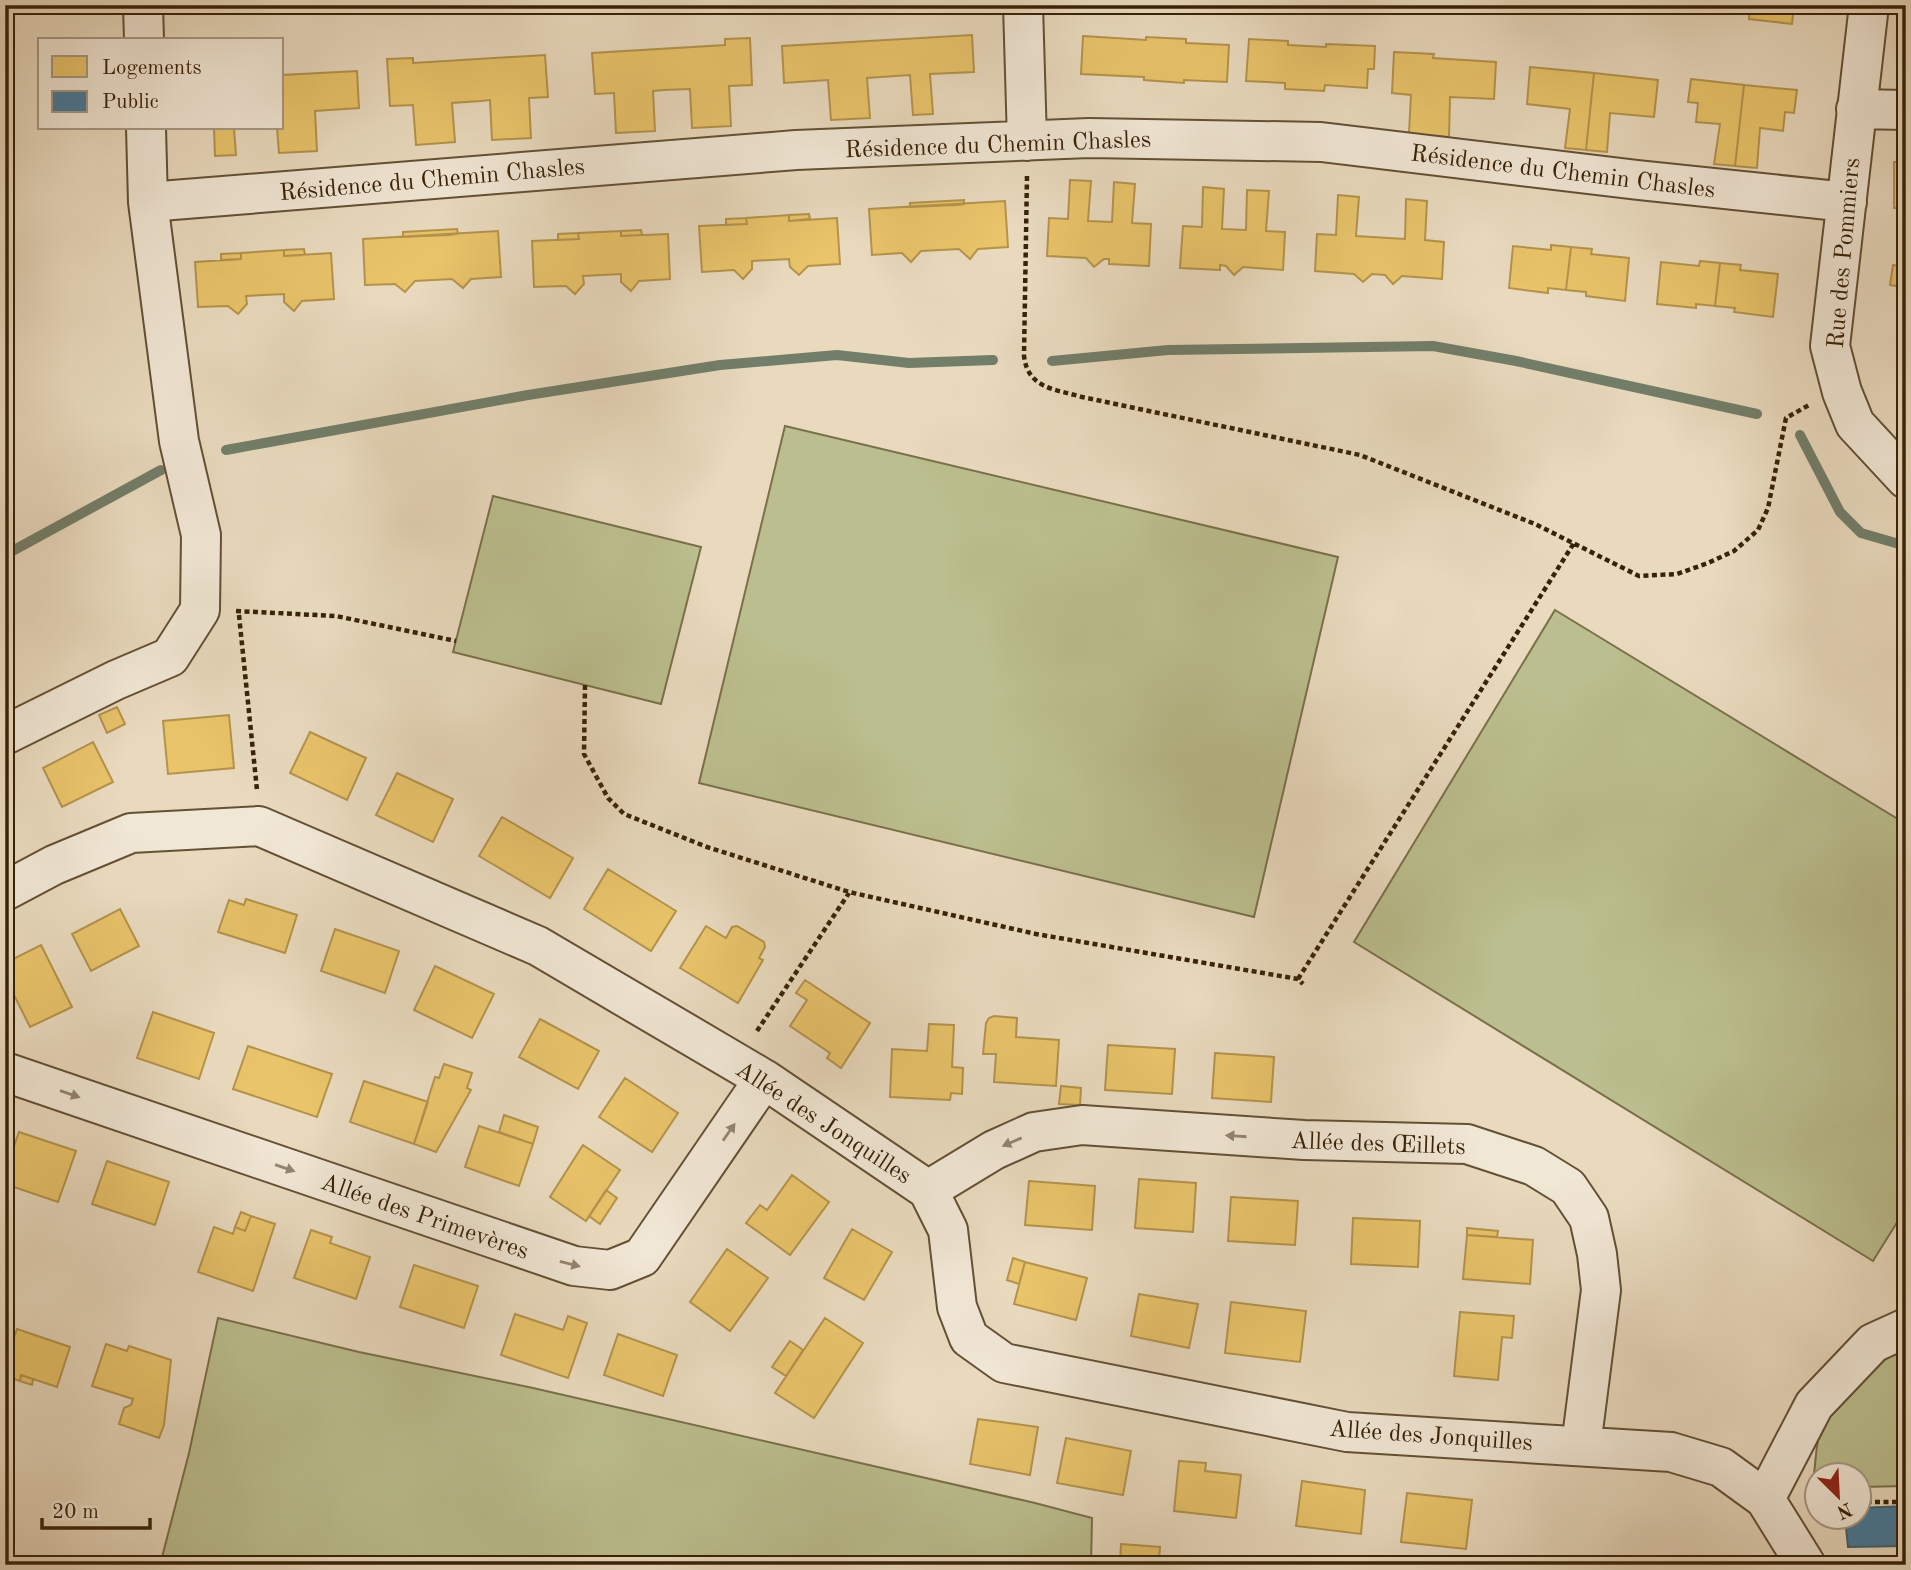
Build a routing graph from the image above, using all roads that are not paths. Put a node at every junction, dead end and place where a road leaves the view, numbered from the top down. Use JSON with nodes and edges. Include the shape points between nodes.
{"nodes":[{"id":1,"x":143,"y":5,"type":"edge"},
{"id":2,"x":1023,"y":5,"type":"edge"},
{"id":3,"x":1869,"y":5,"type":"edge"},
{"id":4,"x":144,"y":38,"type":"edge"},
{"id":5,"x":1856,"y":109,"type":"junction"},
{"id":6,"x":1906,"y":110,"type":"edge"},
{"id":7,"x":146,"y":130,"type":"edge"},
{"id":8,"x":1027,"y":141,"type":"junction"},
{"id":9,"x":148,"y":202,"type":"junction"},
{"id":10,"x":1847,"y":202,"type":"junction"},
{"id":11,"x":1906,"y":479,"type":"edge"},
{"id":12,"x":5,"y":735,"type":"edge"},
{"id":13,"x":5,"y":891,"type":"edge"},
{"id":14,"x":749,"y":1071,"type":"junction"},
{"id":15,"x":5,"y":1072,"type":"edge"},
{"id":16,"x":928,"y":1190,"type":"junction"},
{"id":17,"x":1906,"y":1328,"type":"edge"},
{"id":18,"x":1581,"y":1446,"type":"junction"},
{"id":19,"x":1765,"y":1499,"type":"junction"},
{"id":20,"x":1806,"y":1565,"type":"edge"}],
"edges":[{"from":1,"to":4,"type":"street"},
{"from":2,"to":8,"type":"street"},
{"from":3,"to":5,"type":"street","name":"Rue des Pommiers"},
{"from":5,"to":6,"type":"street"},
{"from":5,"to":10,"type":"street","name":"Rue des Pommiers"},
{"from":7,"to":9,"type":"street"},
{"from":8,"to":9,"type":"street","name":"Résidence du Chemin Chasles","via":[[796,150]]},
{"from":8,"to":10,"type":"street","name":"Résidence du Chemin Chasles","via":[[1321,142]]},
{"from":9,"to":12,"type":"street","via":[[179,441],[201,535],[200,610],[170,657]]},
{"from":10,"to":11,"type":"street","name":"Rue des Pommiers","via":[[1830,346],[1855,424]]},
{"from":13,"to":14,"type":"street","name":"Allée des Jonquilles","via":[[131,833],[259,826],[538,946]]},
{"from":15,"to":14,"type":"street","name":"Allée des Primevères","one_way":true,"via":[[574,1266],[610,1270],[642,1257]]},
{"from":14,"to":16,"type":"street","name":"Allée des Jonquilles"},
{"from":16,"to":18,"type":"street","name":"Allée des Jonquilles","via":[[948,1230],[957,1307],[969,1338],[1004,1363],[1347,1432]]},
{"from":18,"to":16,"type":"street","name":"Allée des Œillets","one_way":true,"via":[[1601,1290],[1589,1218],[1568,1187],[1534,1166],[1467,1144],[1304,1140],[1082,1125],[1034,1132]]},
{"from":17,"to":19,"type":"street","via":[[1873,1343],[1814,1405]]},
{"from":18,"to":19,"type":"street","name":"Allée des Jonquilles","via":[[1671,1452],[1721,1467]]},
{"from":19,"to":20,"type":"street"}]}
